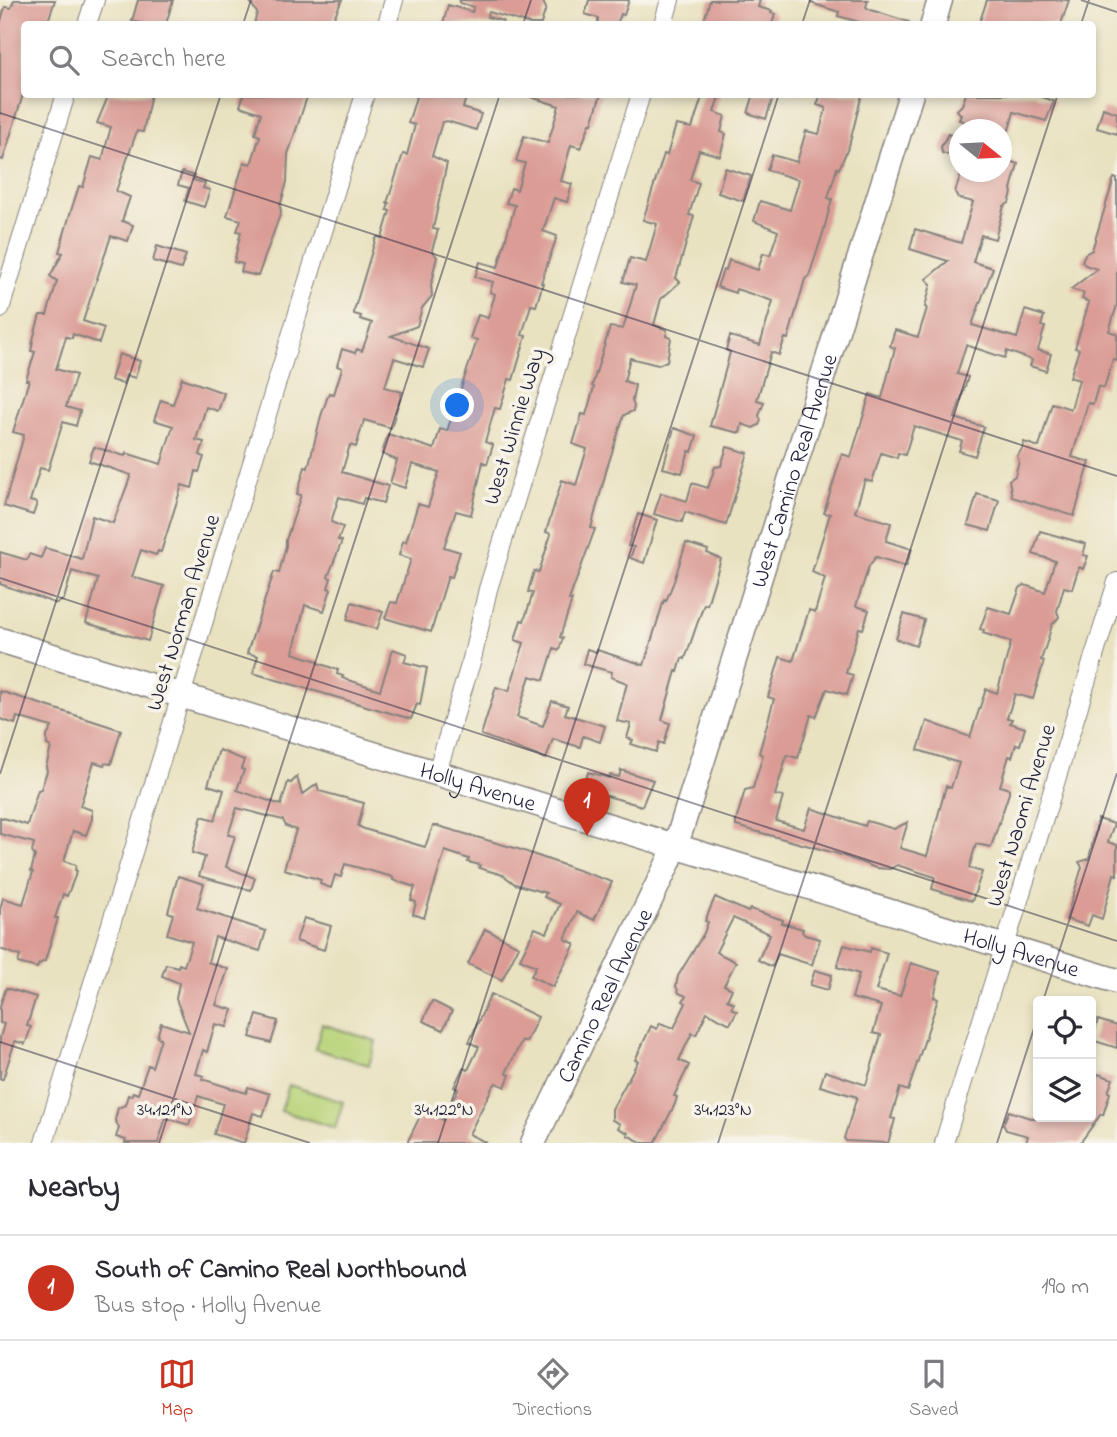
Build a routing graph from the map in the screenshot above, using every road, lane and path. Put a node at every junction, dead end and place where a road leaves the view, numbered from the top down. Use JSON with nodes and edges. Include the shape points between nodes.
{"nodes":[{"id":1,"x":94,"y":0,"type":"edge"},
{"id":2,"x":394,"y":0,"type":"edge"},
{"id":3,"x":670,"y":0,"type":"edge"},
{"id":4,"x":940,"y":0,"type":"edge"},
{"id":5,"x":88,"y":21,"type":"edge"},
{"id":6,"x":388,"y":21,"type":"edge"},
{"id":7,"x":664,"y":21,"type":"edge"},
{"id":8,"x":934,"y":21,"type":"edge"},
{"id":9,"x":65,"y":98,"type":"edge"},
{"id":10,"x":364,"y":98,"type":"edge"},
{"id":11,"x":640,"y":98,"type":"edge"},
{"id":12,"x":910,"y":98,"type":"edge"},
{"id":13,"x":0,"y":309,"type":"edge"},
{"id":14,"x":1117,"y":582,"type":"edge"},
{"id":15,"x":0,"y":640,"type":"edge"},
{"id":16,"x":182,"y":695,"type":"junction"},
{"id":17,"x":436,"y":772,"type":"junction"},
{"id":18,"x":675,"y":848,"type":"junction"},
{"id":19,"x":1006,"y":946,"type":"junction"},
{"id":20,"x":1117,"y":981,"type":"edge"},
{"id":21,"x":44,"y":1143,"type":"edge"},
{"id":22,"x":533,"y":1143,"type":"edge"},
{"id":23,"x":944,"y":1143,"type":"edge"}],
"edges":[{"from":1,"to":5,"type":"street"},
{"from":2,"to":6,"type":"street"},
{"from":3,"to":7,"type":"street"},
{"from":4,"to":8,"type":"street"},
{"from":9,"to":13,"type":"street"},
{"from":10,"to":16,"type":"street","name":"West Norman Avenue"},
{"from":11,"to":17,"type":"street","name":"West Winnie Way"},
{"from":12,"to":18,"type":"street","name":"West Camino Real Avenue"},
{"from":14,"to":19,"type":"street","name":"West Naomi Avenue"},
{"from":15,"to":16,"type":"street","name":"Holly Avenue"},
{"from":16,"to":17,"type":"street","name":"Holly Avenue"},
{"from":16,"to":21,"type":"street","name":"West Norman Avenue"},
{"from":17,"to":18,"type":"street","name":"Holly Avenue"},
{"from":18,"to":19,"type":"street","name":"Holly Avenue"},
{"from":18,"to":22,"type":"street","name":"Camino Real Avenue"},
{"from":19,"to":20,"type":"street","name":"Holly Avenue"},
{"from":19,"to":23,"type":"street","name":"West Naomi Avenue"}]}
